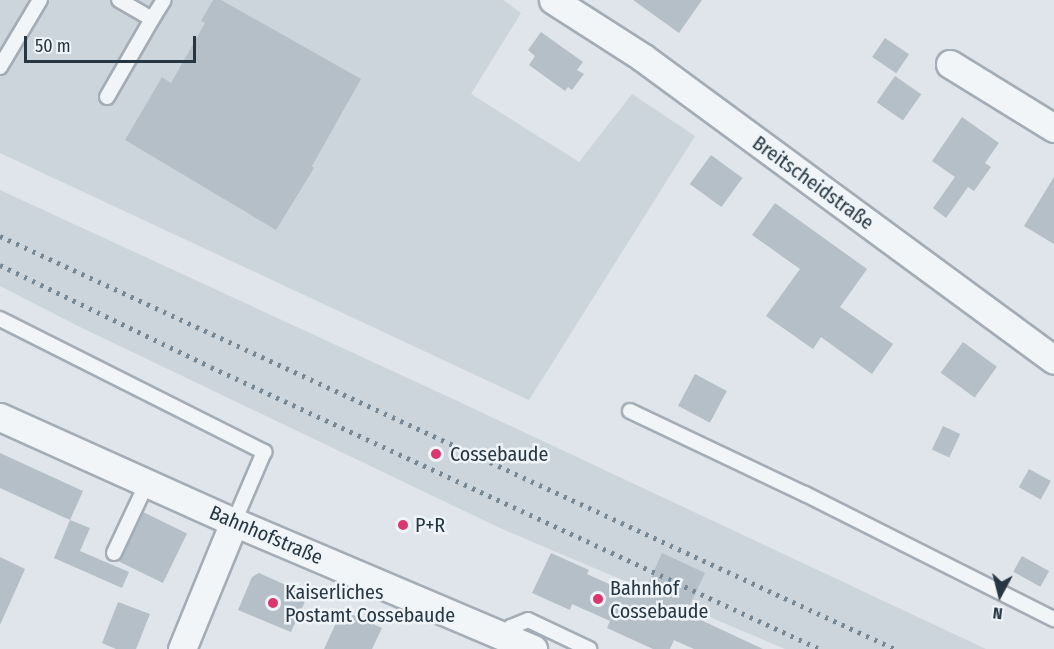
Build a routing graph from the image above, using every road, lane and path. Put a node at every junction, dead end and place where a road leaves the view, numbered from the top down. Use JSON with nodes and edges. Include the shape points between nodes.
{"nodes":[{"id":1,"x":40,"y":0,"type":"edge"},
{"id":2,"x":119,"y":0,"type":"edge"},
{"id":3,"x":164,"y":0,"type":"edge"},
{"id":4,"x":561,"y":3,"type":"edge"},
{"id":5,"x":152,"y":19,"type":"junction"},
{"id":6,"x":950,"y":64,"type":"dead end"},
{"id":7,"x":0,"y":67,"type":"edge"},
{"id":8,"x":107,"y":97,"type":"dead end"},
{"id":9,"x":1054,"y":128,"type":"edge"},
{"id":10,"x":0,"y":319,"type":"edge"},
{"id":11,"x":1054,"y":360,"type":"edge"},
{"id":12,"x":630,"y":411,"type":"dead end"},
{"id":13,"x":0,"y":417,"type":"edge"},
{"id":14,"x":147,"y":483,"type":"junction"},
{"id":15,"x":234,"y":522,"type":"junction"},
{"id":16,"x":114,"y":554,"type":"dead end"},
{"id":17,"x":1054,"y":619,"type":"edge"},
{"id":18,"x":500,"y":642,"type":"edge"},
{"id":19,"x":583,"y":648,"type":"edge"},
{"id":20,"x":182,"y":649,"type":"edge"},
{"id":21,"x":533,"y":649,"type":"edge"}],
"edges":[{"from":1,"to":7,"type":"lane"},
{"from":2,"to":5,"type":"lane"},
{"from":3,"to":5,"type":"lane"},
{"from":4,"to":11,"type":"street","name":"Breitscheidstraße","via":[[642,57]]},
{"from":5,"to":8,"type":"lane"},
{"from":6,"to":9,"type":"street"},
{"from":10,"to":15,"type":"lane","via":[[264,452]]},
{"from":12,"to":17,"type":"lane"},
{"from":13,"to":14,"type":"street","name":"Bahnhofstraße"},
{"from":14,"to":15,"type":"street","name":"Bahnhofstraße"},
{"from":14,"to":16,"type":"lane"},
{"from":15,"to":18,"type":"street","name":"Bahnhofstraße"},
{"from":15,"to":20,"type":"street"},
{"from":18,"to":19,"type":"lane","via":[[511,627],[528,620]]},
{"from":18,"to":21,"type":"street","name":"Bahnhofstraße"}]}
